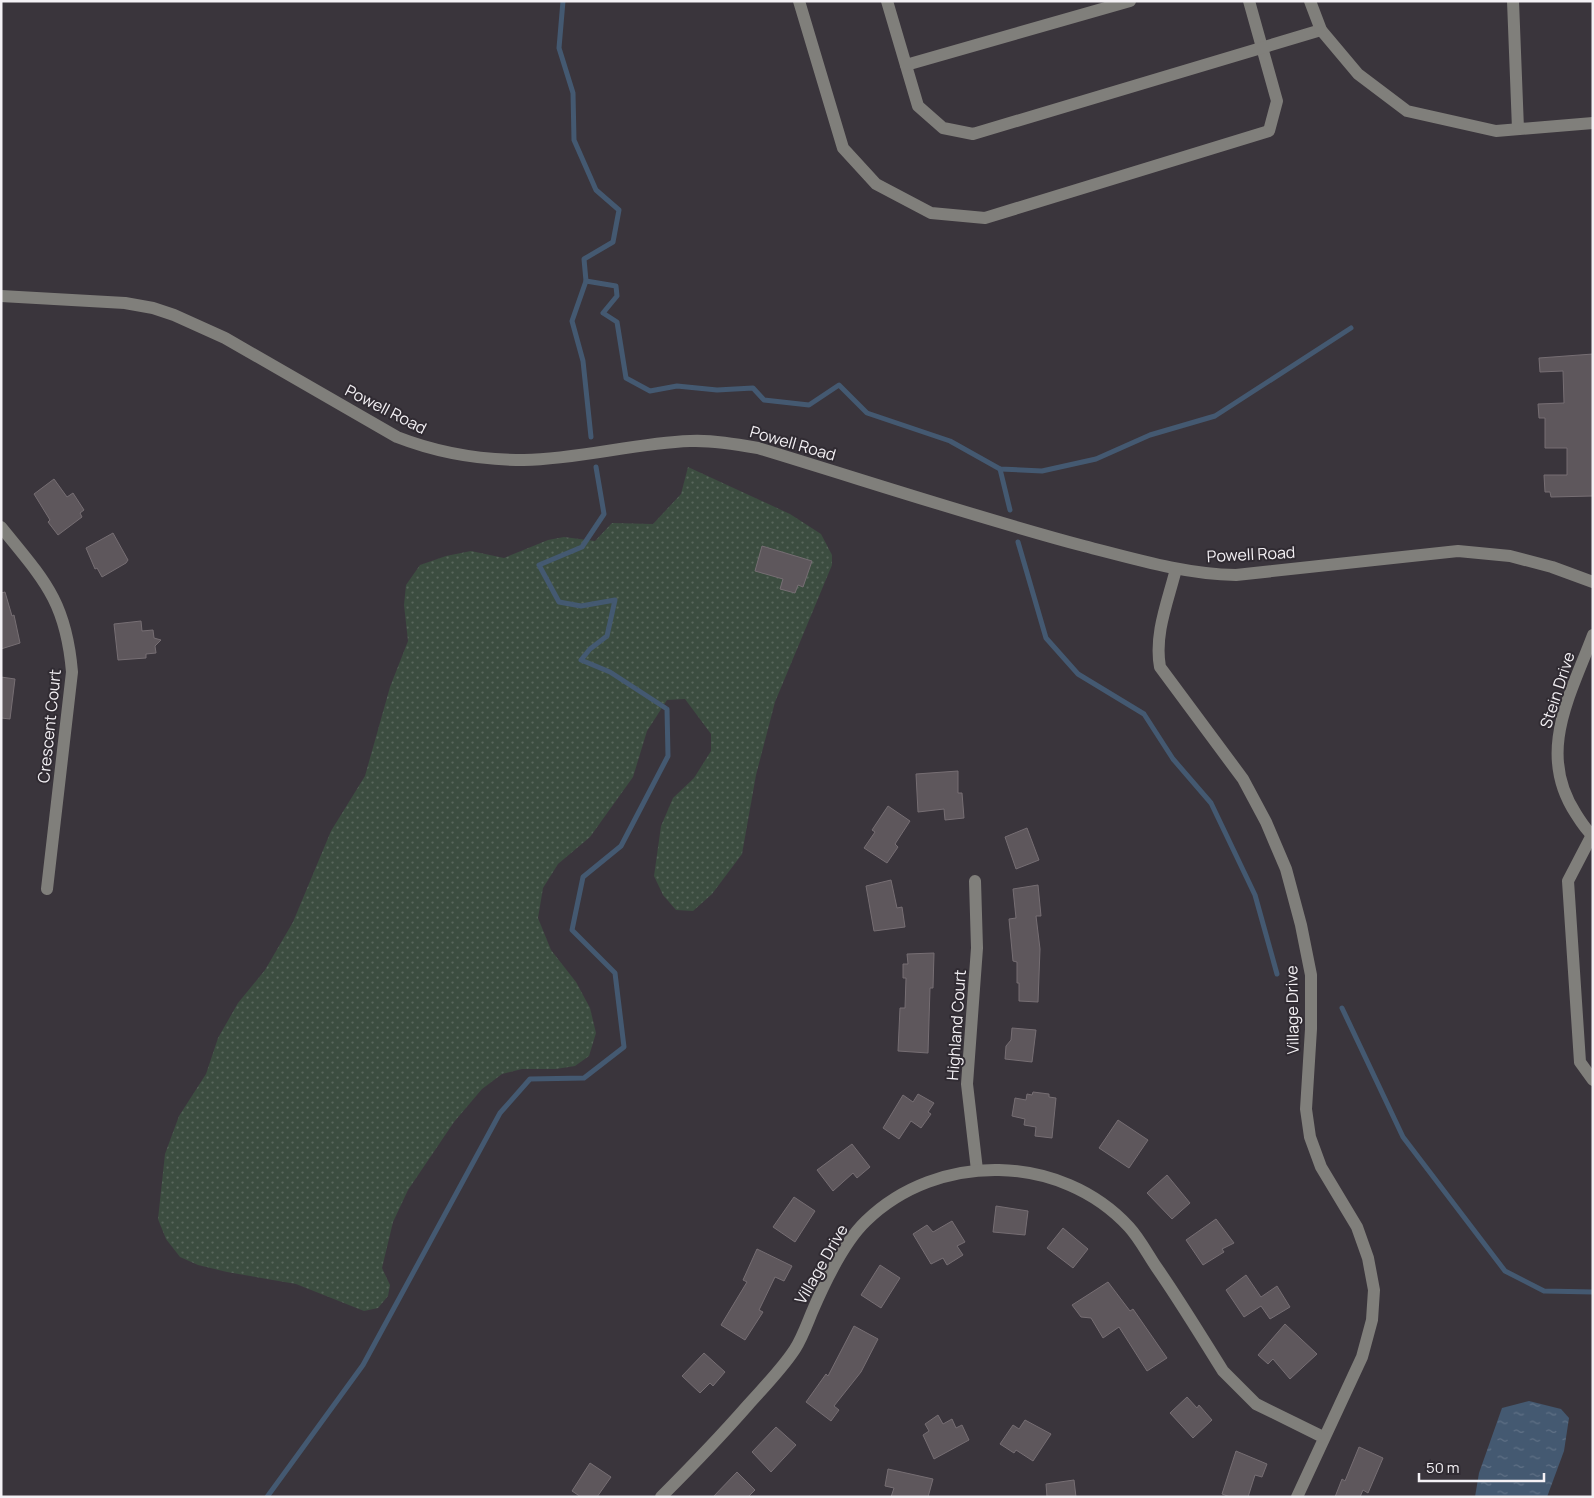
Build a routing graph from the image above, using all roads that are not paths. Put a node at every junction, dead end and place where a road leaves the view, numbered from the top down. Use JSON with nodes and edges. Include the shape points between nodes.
{"nodes":[{"id":1,"x":799,"y":1,"type":"edge"},
{"id":2,"x":887,"y":1,"type":"edge"},
{"id":3,"x":1130,"y":1,"type":"edge"},
{"id":4,"x":1249,"y":1,"type":"edge"},
{"id":5,"x":1310,"y":1,"type":"edge"},
{"id":6,"x":1513,"y":1,"type":"edge"},
{"id":7,"x":1321,"y":30,"type":"junction"},
{"id":8,"x":1262,"y":48,"type":"junction"},
{"id":9,"x":906,"y":65,"type":"junction"},
{"id":10,"x":1593,"y":123,"type":"edge"},
{"id":11,"x":1518,"y":129,"type":"junction"},
{"id":12,"x":1,"y":296,"type":"edge"},
{"id":13,"x":1,"y":527,"type":"edge"},
{"id":14,"x":1176,"y":569,"type":"junction"},
{"id":15,"x":1593,"y":582,"type":"edge"},
{"id":16,"x":1593,"y":635,"type":"edge"},
{"id":17,"x":1592,"y":834,"type":"edge"},
{"id":18,"x":975,"y":881,"type":"dead end"},
{"id":19,"x":46,"y":889,"type":"dead end"},
{"id":20,"x":1593,"y":1080,"type":"edge"},
{"id":21,"x":977,"y":1170,"type":"junction"},
{"id":22,"x":1323,"y":1437,"type":"junction"},
{"id":23,"x":661,"y":1497,"type":"edge"},
{"id":24,"x":1297,"y":1497,"type":"edge"}],
"edges":[{"from":1,"to":8,"type":"street","via":[[844,148],[876,184],[931,213],[985,218],[1269,131],[1277,101]]},
{"from":2,"to":9,"type":"street"},
{"from":3,"to":9,"type":"street"},
{"from":4,"to":8,"type":"street"},
{"from":5,"to":7,"type":"street"},
{"from":6,"to":11,"type":"street"},
{"from":7,"to":8,"type":"street"},
{"from":7,"to":11,"type":"street","via":[[1358,74],[1407,111],[1496,131]]},
{"from":8,"to":9,"type":"street","via":[[973,134],[943,128],[918,106]]},
{"from":10,"to":11,"type":"street"},
{"from":12,"to":14,"type":"street","name":"Powell Road","via":[[125,303],[174,315],[225,338],[376,427],[438,450],[477,458],[526,460],[689,441],[732,443],[768,451],[1050,537]]},
{"from":13,"to":19,"type":"street","name":"Crescent Court","via":[[31,563],[56,601],[70,642],[72,672]]},
{"from":14,"to":15,"type":"street","name":"Powell Road","via":[[1236,575],[1458,551],[1510,556]]},
{"from":14,"to":22,"type":"street","name":"Village Drive","via":[[1160,630],[1157,649],[1160,667],[1244,779],[1286,869],[1311,975],[1306,1109],[1310,1137],[1321,1167],[1357,1227],[1368,1258],[1374,1290],[1372,1320],[1362,1357]]},
{"from":16,"to":17,"type":"street","name":"Stein Drive","via":[[1557,740],[1557,772],[1568,801]]},
{"from":17,"to":20,"type":"street","via":[[1568,881],[1580,1062]]},
{"from":18,"to":21,"type":"street","name":"Highland Court","via":[[977,948],[967,1084]]},
{"from":21,"to":22,"type":"street","name":"Village Drive","via":[[1000,1169],[1050,1178],[1088,1192],[1109,1208],[1130,1229],[1223,1371],[1240,1390],[1256,1404]]},
{"from":21,"to":23,"type":"street","name":"Village Drive","via":[[952,1173],[922,1183],[865,1221],[846,1247],[823,1289],[796,1348],[716,1441]]},
{"from":22,"to":24,"type":"street","name":"Village Drive"}]}
